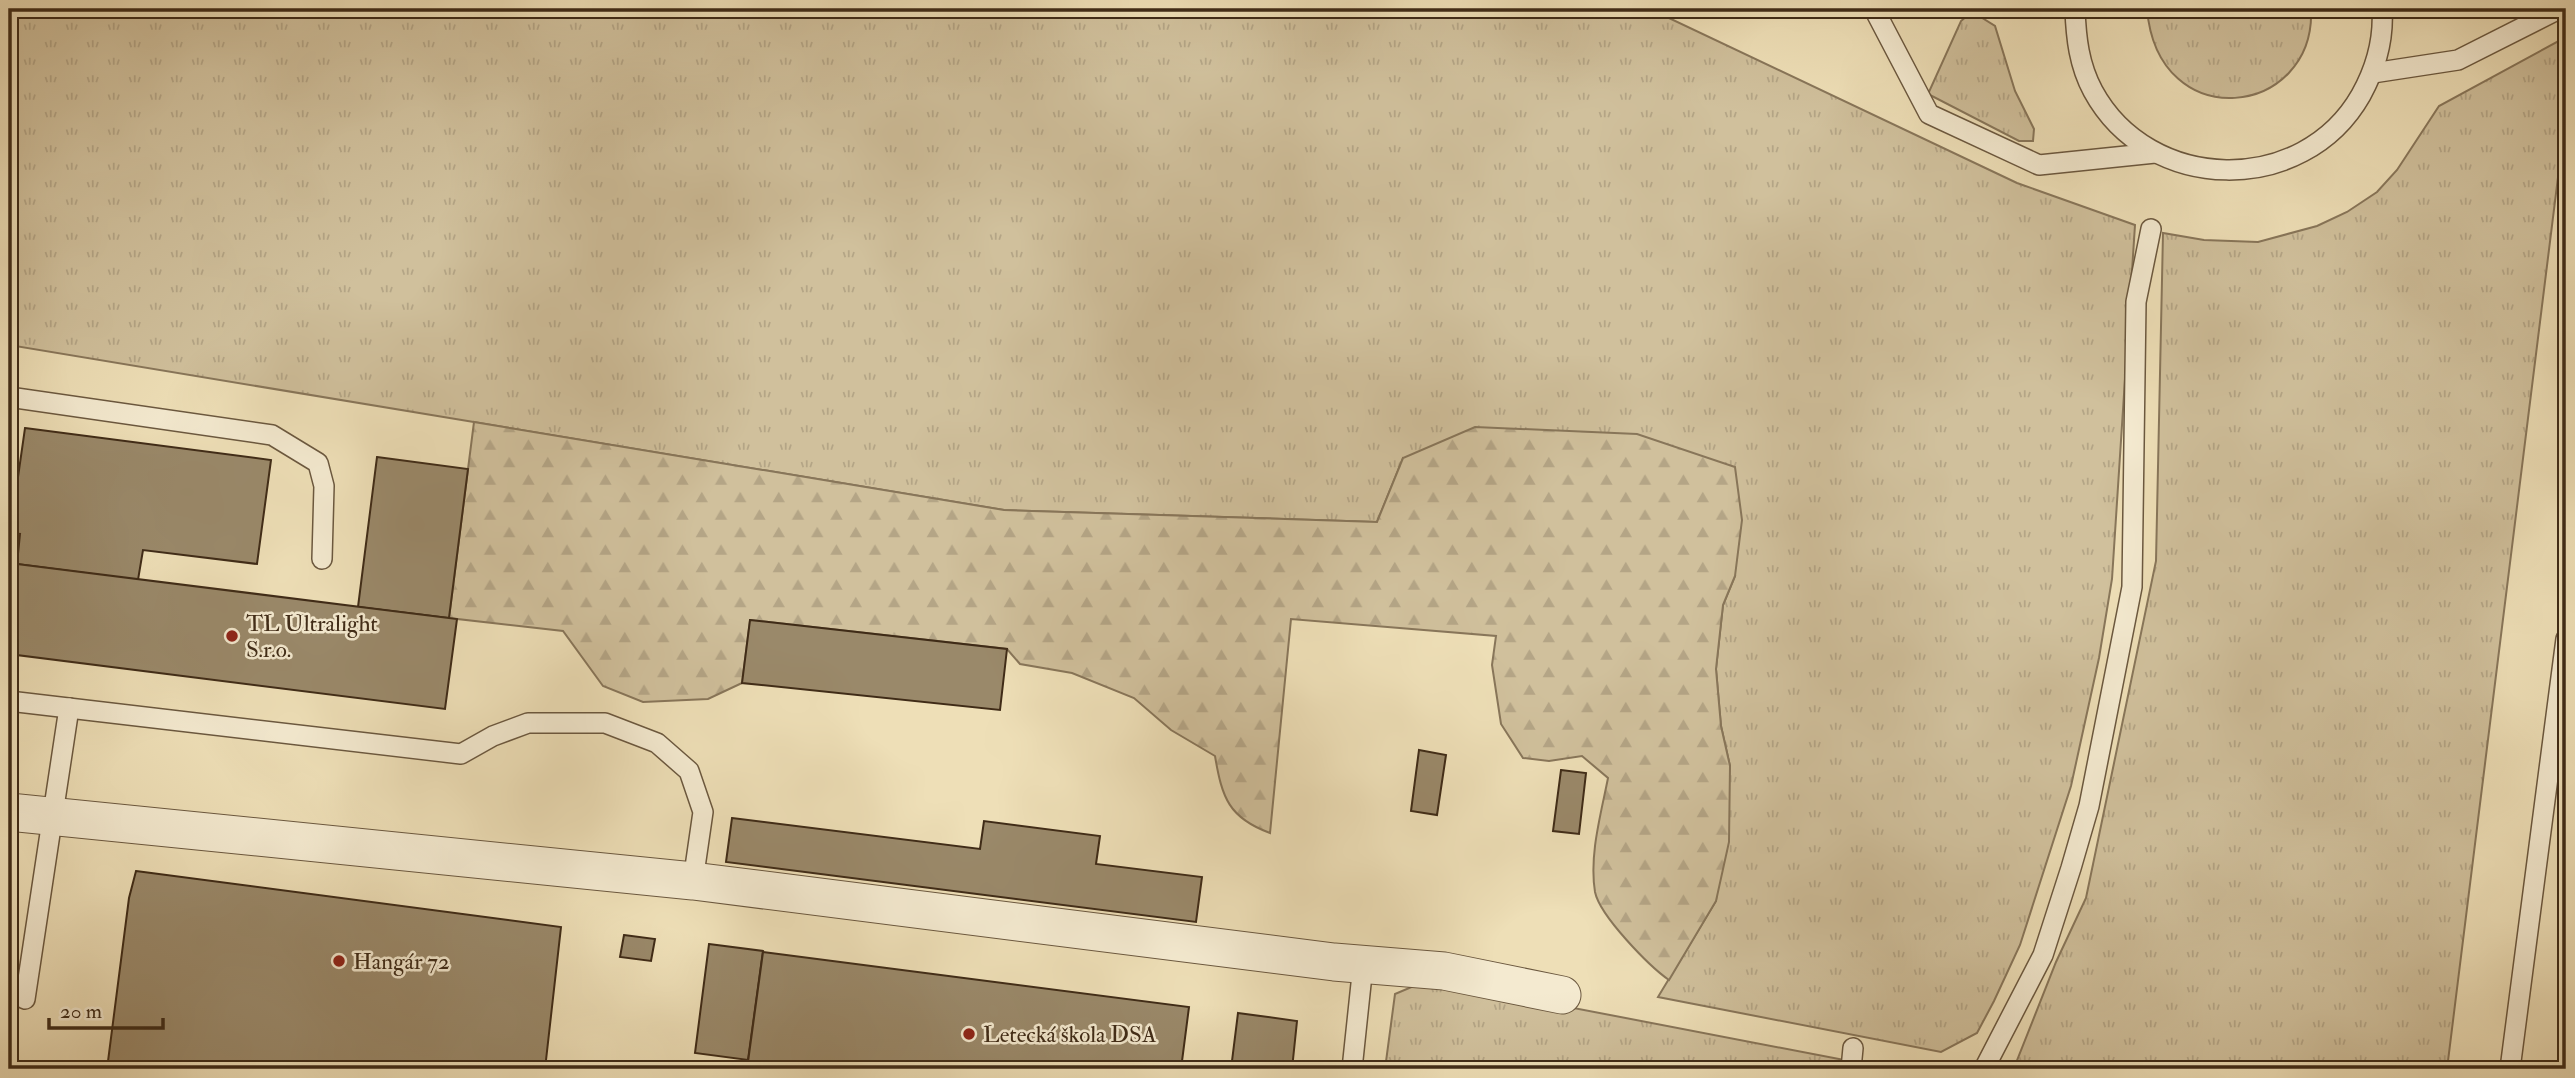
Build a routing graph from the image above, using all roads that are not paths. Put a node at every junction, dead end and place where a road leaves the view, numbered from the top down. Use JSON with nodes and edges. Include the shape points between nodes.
{"nodes":[{"id":1,"x":1874,"y":9,"type":"edge"},
{"id":2,"x":2076,"y":9,"type":"edge"},
{"id":3,"x":2382,"y":9,"type":"edge"},
{"id":4,"x":2559,"y":9,"type":"edge"},
{"id":5,"x":2373,"y":73,"type":"junction"},
{"id":6,"x":2155,"y":153,"type":"junction"},
{"id":7,"x":2151,"y":229,"type":"dead end"},
{"id":8,"x":9,"y":397,"type":"edge"},
{"id":9,"x":322,"y":559,"type":"dead end"},
{"id":10,"x":2566,"y":639,"type":"edge"},
{"id":11,"x":9,"y":701,"type":"edge"},
{"id":12,"x":69,"y":708,"type":"junction"},
{"id":13,"x":9,"y":811,"type":"edge"},
{"id":14,"x":54,"y":817,"type":"junction"},
{"id":15,"x":693,"y":881,"type":"junction"},
{"id":16,"x":1363,"y":965,"type":"junction"},
{"id":17,"x":1562,"y":995,"type":"dead end"},
{"id":18,"x":25,"y":999,"type":"dead end"},
{"id":19,"x":1853,"y":1048,"type":"dead end"},
{"id":20,"x":1352,"y":1069,"type":"edge"},
{"id":21,"x":1850,"y":1069,"type":"edge"},
{"id":22,"x":1984,"y":1069,"type":"edge"},
{"id":23,"x":2510,"y":1069,"type":"edge"}],
"edges":[{"from":1,"to":6,"type":"lane","via":[[1929,114],[2039,164]]},
{"from":2,"to":6,"type":"lane","via":[[2082,64],[2093,91],[2110,116]]},
{"from":3,"to":5,"type":"lane"},
{"from":4,"to":5,"type":"lane","via":[[2458,61]]},
{"from":5,"to":6,"type":"lane","via":[[2351,112],[2320,142],[2282,163],[2239,172],[2195,169]]},
{"from":7,"to":22,"type":"lane","via":[[2136,302],[2132,587],[2089,806],[2043,955]]},
{"from":8,"to":9,"type":"lane","via":[[272,435],[318,463],[324,486]]},
{"from":10,"to":23,"type":"lane"},
{"from":11,"to":12,"type":"lane"},
{"from":12,"to":14,"type":"lane"},
{"from":12,"to":15,"type":"lane","via":[[461,754],[528,723],[605,723],[657,743],[689,771],[703,812]]},
{"from":13,"to":14,"type":"street"},
{"from":14,"to":15,"type":"street"},
{"from":14,"to":18,"type":"lane"},
{"from":15,"to":16,"type":"street"},
{"from":16,"to":17,"type":"street","via":[[1444,971]]},
{"from":16,"to":20,"type":"lane"},
{"from":19,"to":21,"type":"lane"}]}
